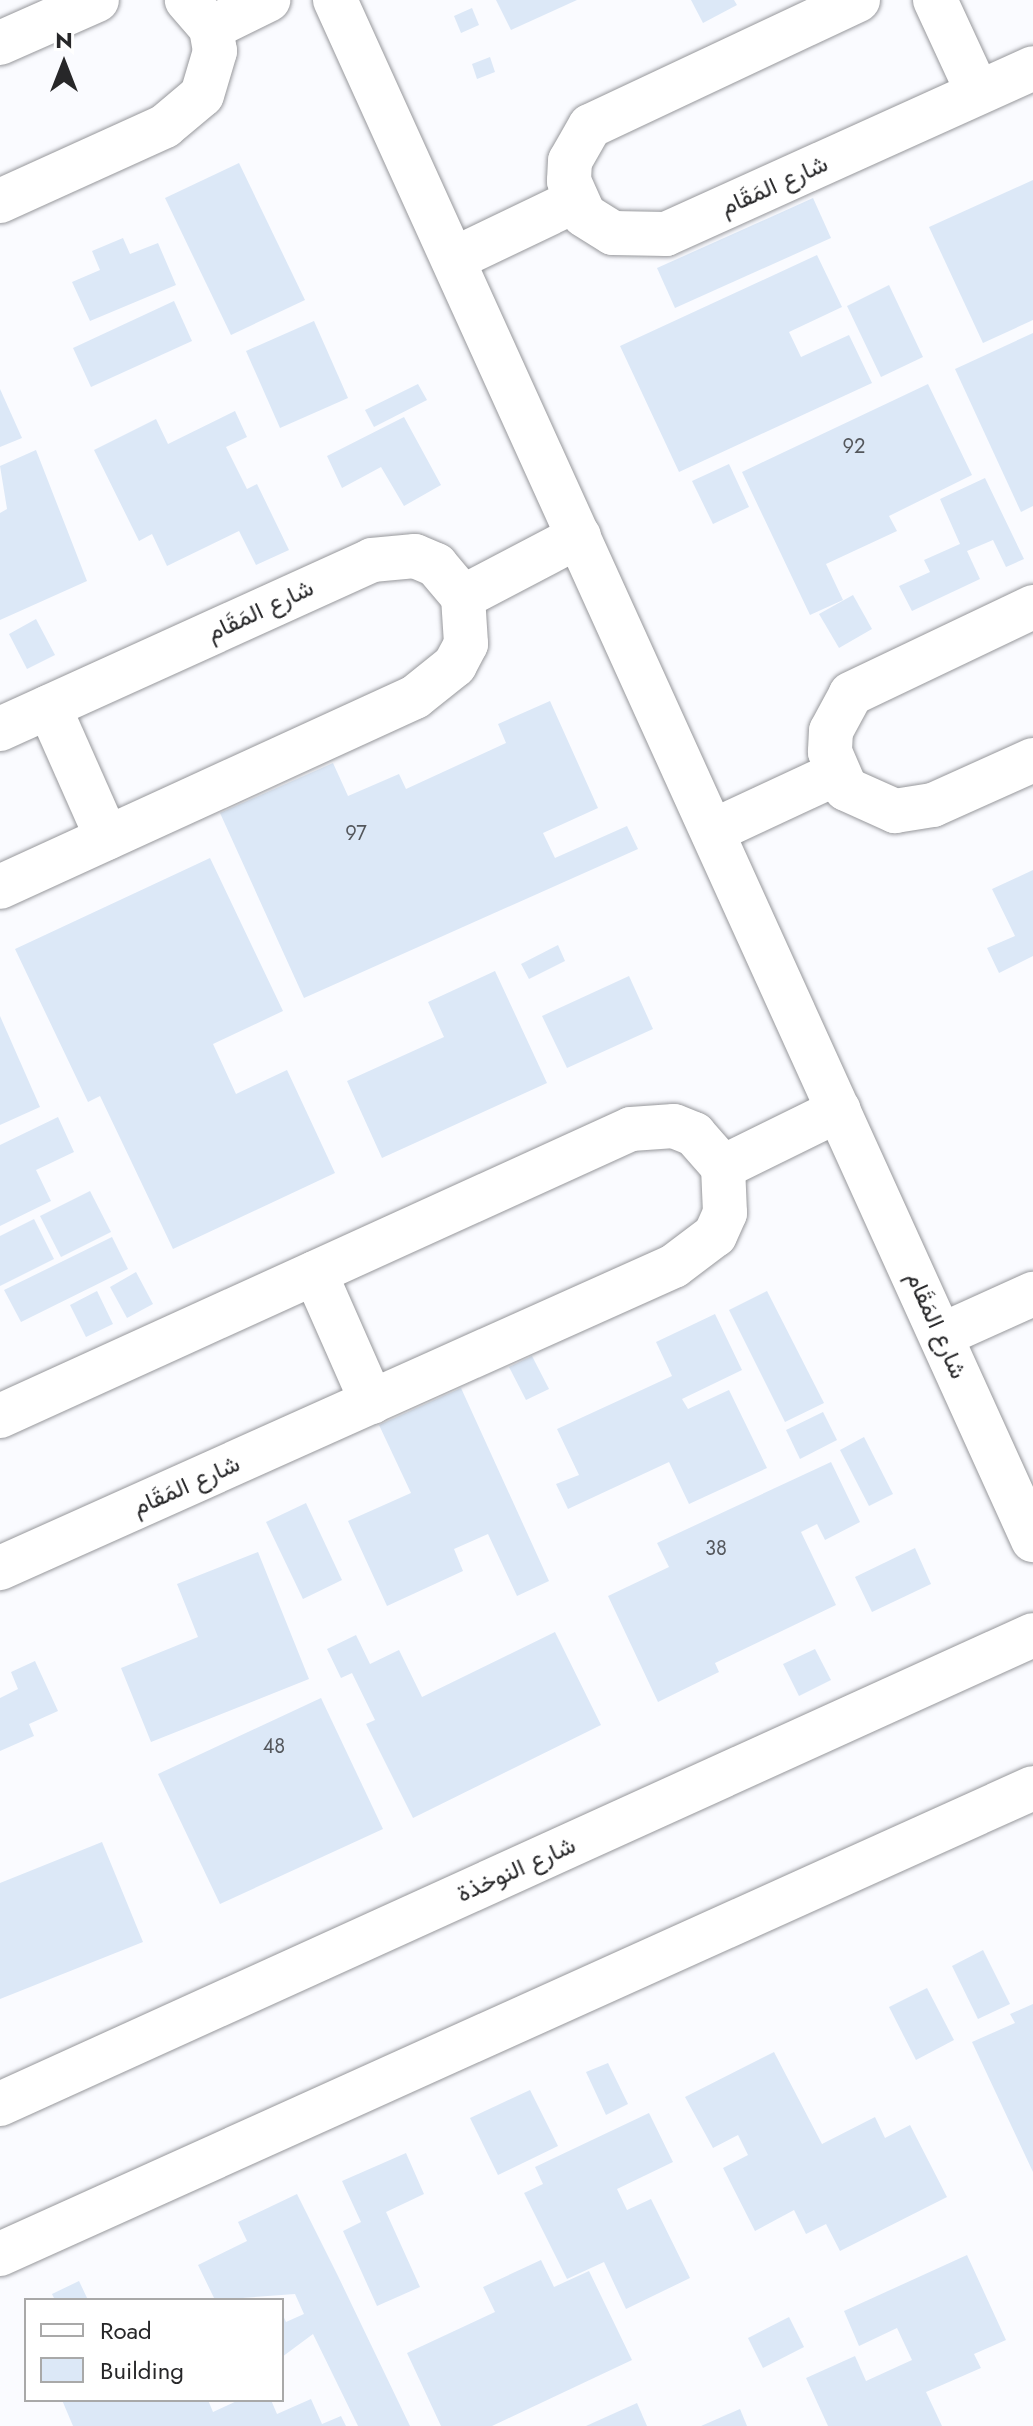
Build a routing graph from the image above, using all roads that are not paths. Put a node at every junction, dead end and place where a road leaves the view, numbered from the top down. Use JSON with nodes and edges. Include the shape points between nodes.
{"nodes":[{"id":1,"x":97,"y":0,"type":"edge"},
{"id":2,"x":268,"y":0,"type":"edge"},
{"id":3,"x":335,"y":0,"type":"edge"},
{"id":4,"x":858,"y":0,"type":"edge"},
{"id":5,"x":935,"y":0,"type":"edge"},
{"id":6,"x":199,"y":14,"type":"edge"},
{"id":7,"x":0,"y":43,"type":"edge"},
{"id":8,"x":1033,"y":68,"type":"edge"},
{"id":9,"x":978,"y":93,"type":"junction"},
{"id":10,"x":0,"y":201,"type":"edge"},
{"id":11,"x":575,"y":201,"type":"junction"},
{"id":12,"x":454,"y":259,"type":"junction"},
{"id":13,"x":579,"y":536,"type":"junction"},
{"id":14,"x":463,"y":597,"type":"junction"},
{"id":15,"x":1033,"y":607,"type":"edge"},
{"id":16,"x":49,"y":707,"type":"junction"},
{"id":17,"x":0,"y":729,"type":"edge"},
{"id":18,"x":1033,"y":760,"type":"edge"},
{"id":19,"x":835,"y":774,"type":"junction"},
{"id":20,"x":713,"y":831,"type":"junction"},
{"id":21,"x":107,"y":838,"type":"junction"},
{"id":22,"x":0,"y":887,"type":"edge"},
{"id":23,"x":839,"y":1110,"type":"junction"},
{"id":24,"x":723,"y":1167,"type":"junction"},
{"id":25,"x":315,"y":1273,"type":"junction"},
{"id":26,"x":1033,"y":1294,"type":"edge"},
{"id":27,"x":942,"y":1335,"type":"junction"},
{"id":28,"x":372,"y":1402,"type":"junction"},
{"id":29,"x":0,"y":1416,"type":"edge"},
{"id":30,"x":1033,"y":1540,"type":"edge"},
{"id":31,"x":0,"y":1568,"type":"edge"},
{"id":32,"x":1033,"y":1635,"type":"edge"},
{"id":33,"x":1033,"y":1788,"type":"edge"},
{"id":34,"x":0,"y":2104,"type":"edge"},
{"id":35,"x":0,"y":2254,"type":"edge"}],
"edges":[{"from":1,"to":7,"type":"street"},
{"from":2,"to":6,"type":"street"},
{"from":3,"to":12,"type":"street","name":"شارع المَقَام"},
{"from":4,"to":11,"type":"street","via":[[590,126],[570,161]]},
{"from":5,"to":9,"type":"street"},
{"from":6,"to":10,"type":"street","via":[[213,74],[185,111]]},
{"from":8,"to":9,"type":"street","name":"شارع المَقَام"},
{"from":9,"to":11,"type":"street","name":"شارع المَقَام","via":[[666,234],[613,233]]},
{"from":11,"to":12,"type":"street"},
{"from":12,"to":13,"type":"street","name":"شارع المَقَام"},
{"from":13,"to":14,"type":"street"},
{"from":13,"to":20,"type":"street","name":"شارع المَقَام"},
{"from":14,"to":16,"type":"street","name":"شارع المَقَام","via":[[436,565],[404,556],[372,560]]},
{"from":14,"to":21,"type":"street","via":[[466,644],[438,682]]},
{"from":15,"to":19,"type":"street","via":[[851,694],[831,731]]},
{"from":16,"to":17,"type":"street","name":"شارع المَقَام"},
{"from":16,"to":21,"type":"street"},
{"from":18,"to":19,"type":"street","via":[[905,811],[860,801]]},
{"from":19,"to":20,"type":"street"},
{"from":20,"to":23,"type":"street","name":"شارع المَقَام"},
{"from":21,"to":22,"type":"street"},
{"from":23,"to":24,"type":"street"},
{"from":23,"to":27,"type":"street","name":"شارع المَقَام"},
{"from":24,"to":25,"type":"street","via":[[694,1134],[674,1126],[631,1129]]},
{"from":24,"to":28,"type":"street","name":"شارع المَقَام","via":[[725,1213],[697,1251]]},
{"from":25,"to":28,"type":"street"},
{"from":25,"to":29,"type":"street"},
{"from":26,"to":27,"type":"street"},
{"from":27,"to":30,"type":"street","name":"شارع المَقَام"},
{"from":28,"to":31,"type":"street","name":"شارع المَقَام"},
{"from":32,"to":34,"type":"street","name":"شارع النوخذة"},
{"from":33,"to":35,"type":"street"}]}
